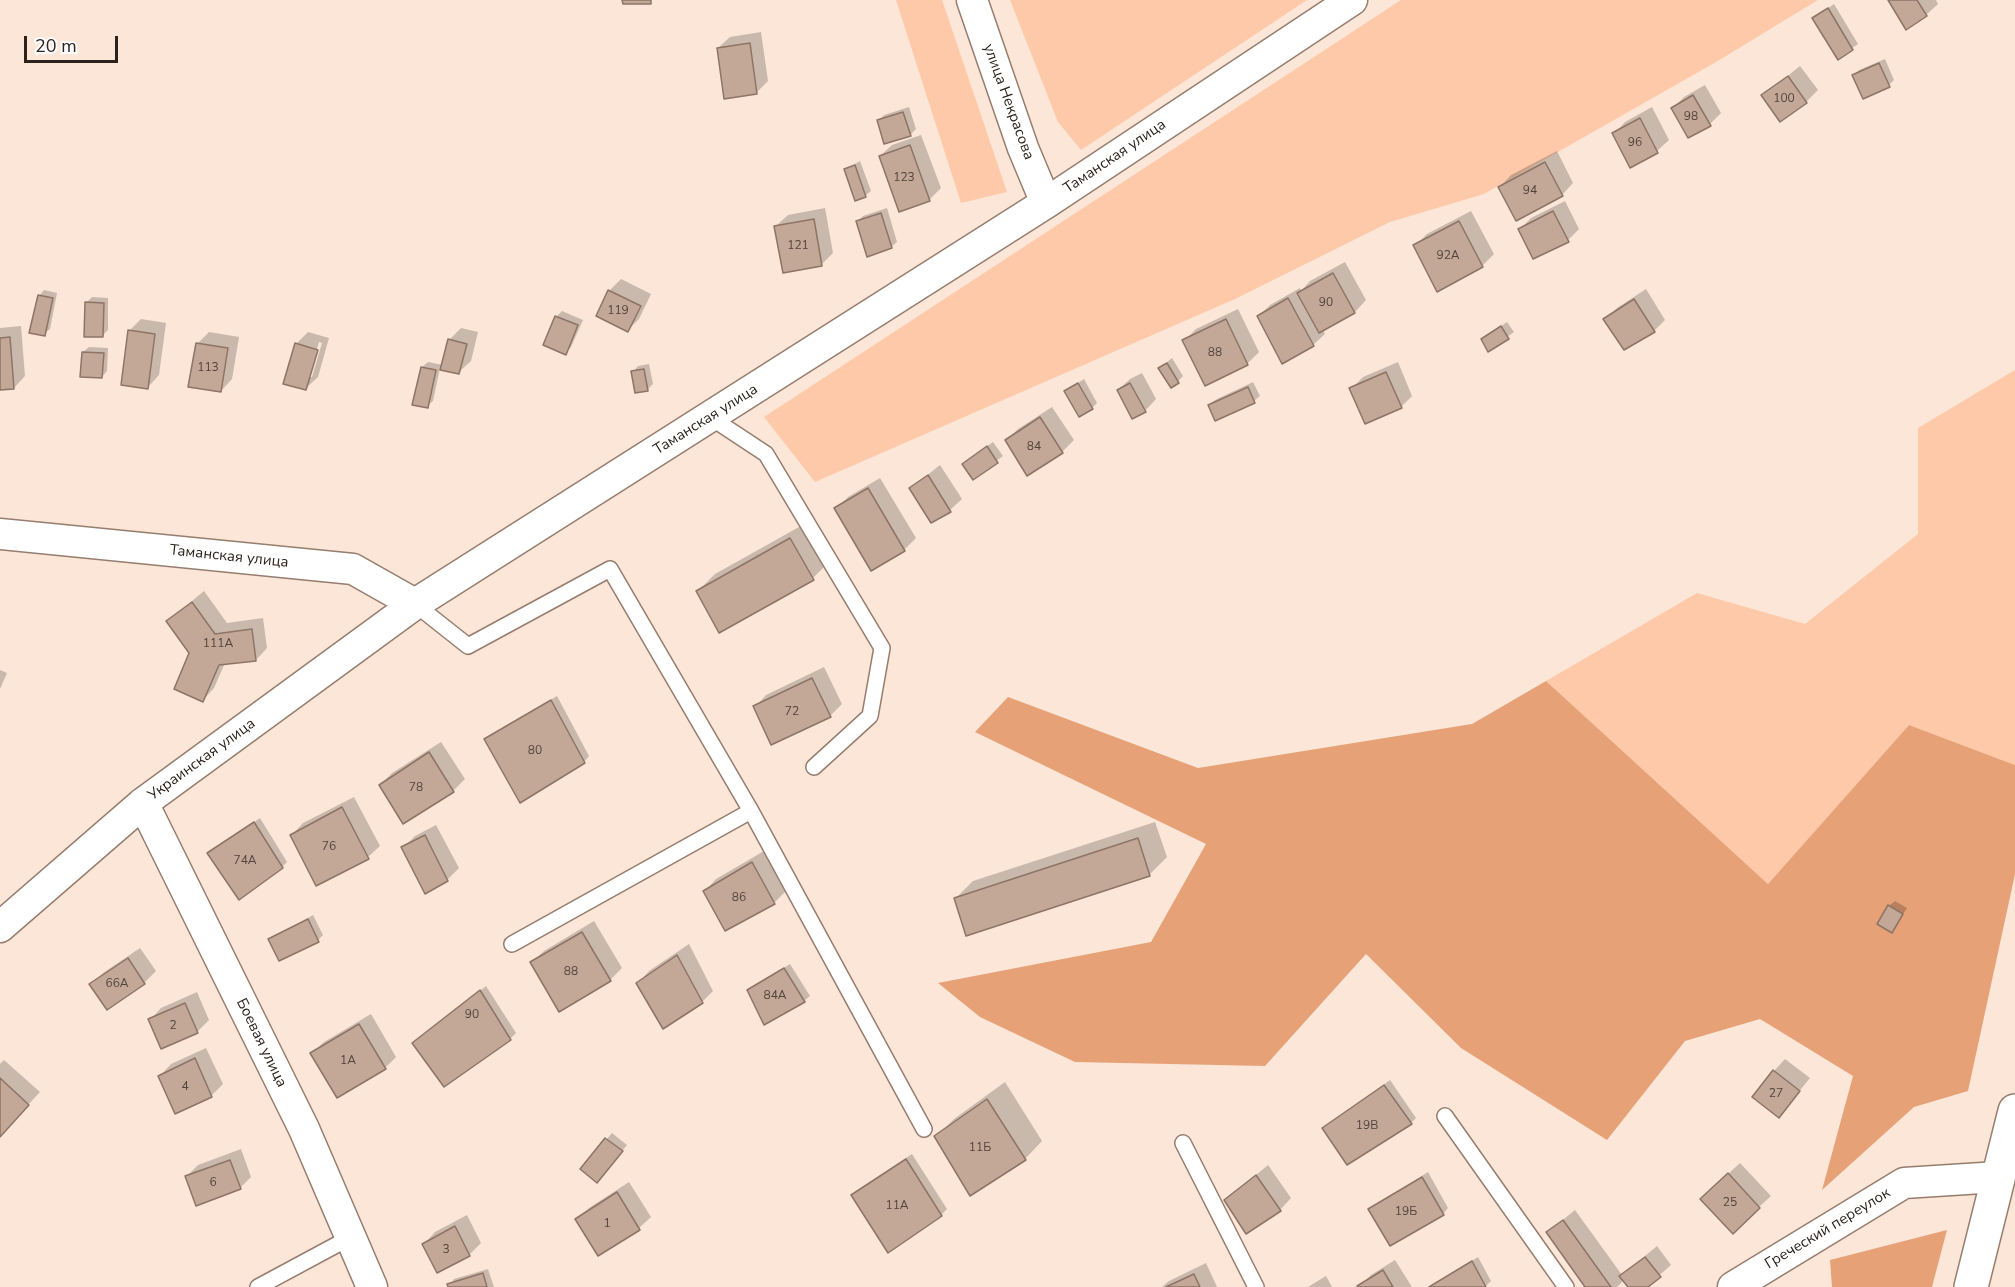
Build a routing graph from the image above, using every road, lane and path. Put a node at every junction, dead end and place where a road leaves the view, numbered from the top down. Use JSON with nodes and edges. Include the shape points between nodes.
{"nodes":[{"id":1,"x":972,"y":0,"type":"edge"},
{"id":2,"x":1352,"y":0,"type":"edge"},
{"id":3,"x":1046,"y":202,"type":"junction"},
{"id":4,"x":710,"y":417,"type":"junction"},
{"id":5,"x":0,"y":534,"type":"edge"},
{"id":6,"x":415,"y":604,"type":"junction"},
{"id":7,"x":814,"y":767,"type":"dead end"},
{"id":8,"x":143,"y":803,"type":"junction"},
{"id":9,"x":751,"y":811,"type":"junction"},
{"id":10,"x":0,"y":927,"type":"edge"},
{"id":11,"x":512,"y":944,"type":"dead end"},
{"id":12,"x":2015,"y":1111,"type":"edge"},
{"id":13,"x":1445,"y":1116,"type":"dead end"},
{"id":14,"x":924,"y":1129,"type":"dead end"},
{"id":15,"x":1183,"y":1143,"type":"dead end"},
{"id":16,"x":1998,"y":1177,"type":"junction"},
{"id":17,"x":351,"y":1237,"type":"junction"},
{"id":18,"x":258,"y":1287,"type":"edge"},
{"id":19,"x":372,"y":1287,"type":"edge"},
{"id":20,"x":1256,"y":1287,"type":"edge"},
{"id":21,"x":1566,"y":1287,"type":"edge"},
{"id":22,"x":1733,"y":1287,"type":"edge"},
{"id":23,"x":1971,"y":1287,"type":"edge"}],
"edges":[{"from":1,"to":3,"type":"street","name":"улица Некрасова","via":[[1023,148]]},
{"from":2,"to":3,"type":"street","name":"Таманская улица"},
{"from":3,"to":4,"type":"street","name":"Таманская улица"},
{"from":4,"to":6,"type":"street","name":"Таманская улица"},
{"from":4,"to":7,"type":"lane","via":[[766,454],[882,648],[870,716]]},
{"from":5,"to":6,"type":"street","name":"Таманская улица","via":[[353,569]]},
{"from":6,"to":8,"type":"street","name":"Украинская улица"},
{"from":6,"to":9,"type":"lane","via":[[468,646],[610,570]]},
{"from":8,"to":10,"type":"street","name":"Украинская улица"},
{"from":8,"to":17,"type":"street","name":"Боевая улица","via":[[304,1129]]},
{"from":9,"to":11,"type":"lane"},
{"from":9,"to":14,"type":"lane"},
{"from":12,"to":16,"type":"highway"},
{"from":13,"to":21,"type":"lane"},
{"from":15,"to":20,"type":"lane"},
{"from":16,"to":22,"type":"street","name":"Греческий переулок","via":[[1904,1183]]},
{"from":16,"to":23,"type":"highway"},
{"from":17,"to":18,"type":"lane"},
{"from":17,"to":19,"type":"street","name":"Боевая улица"}]}
